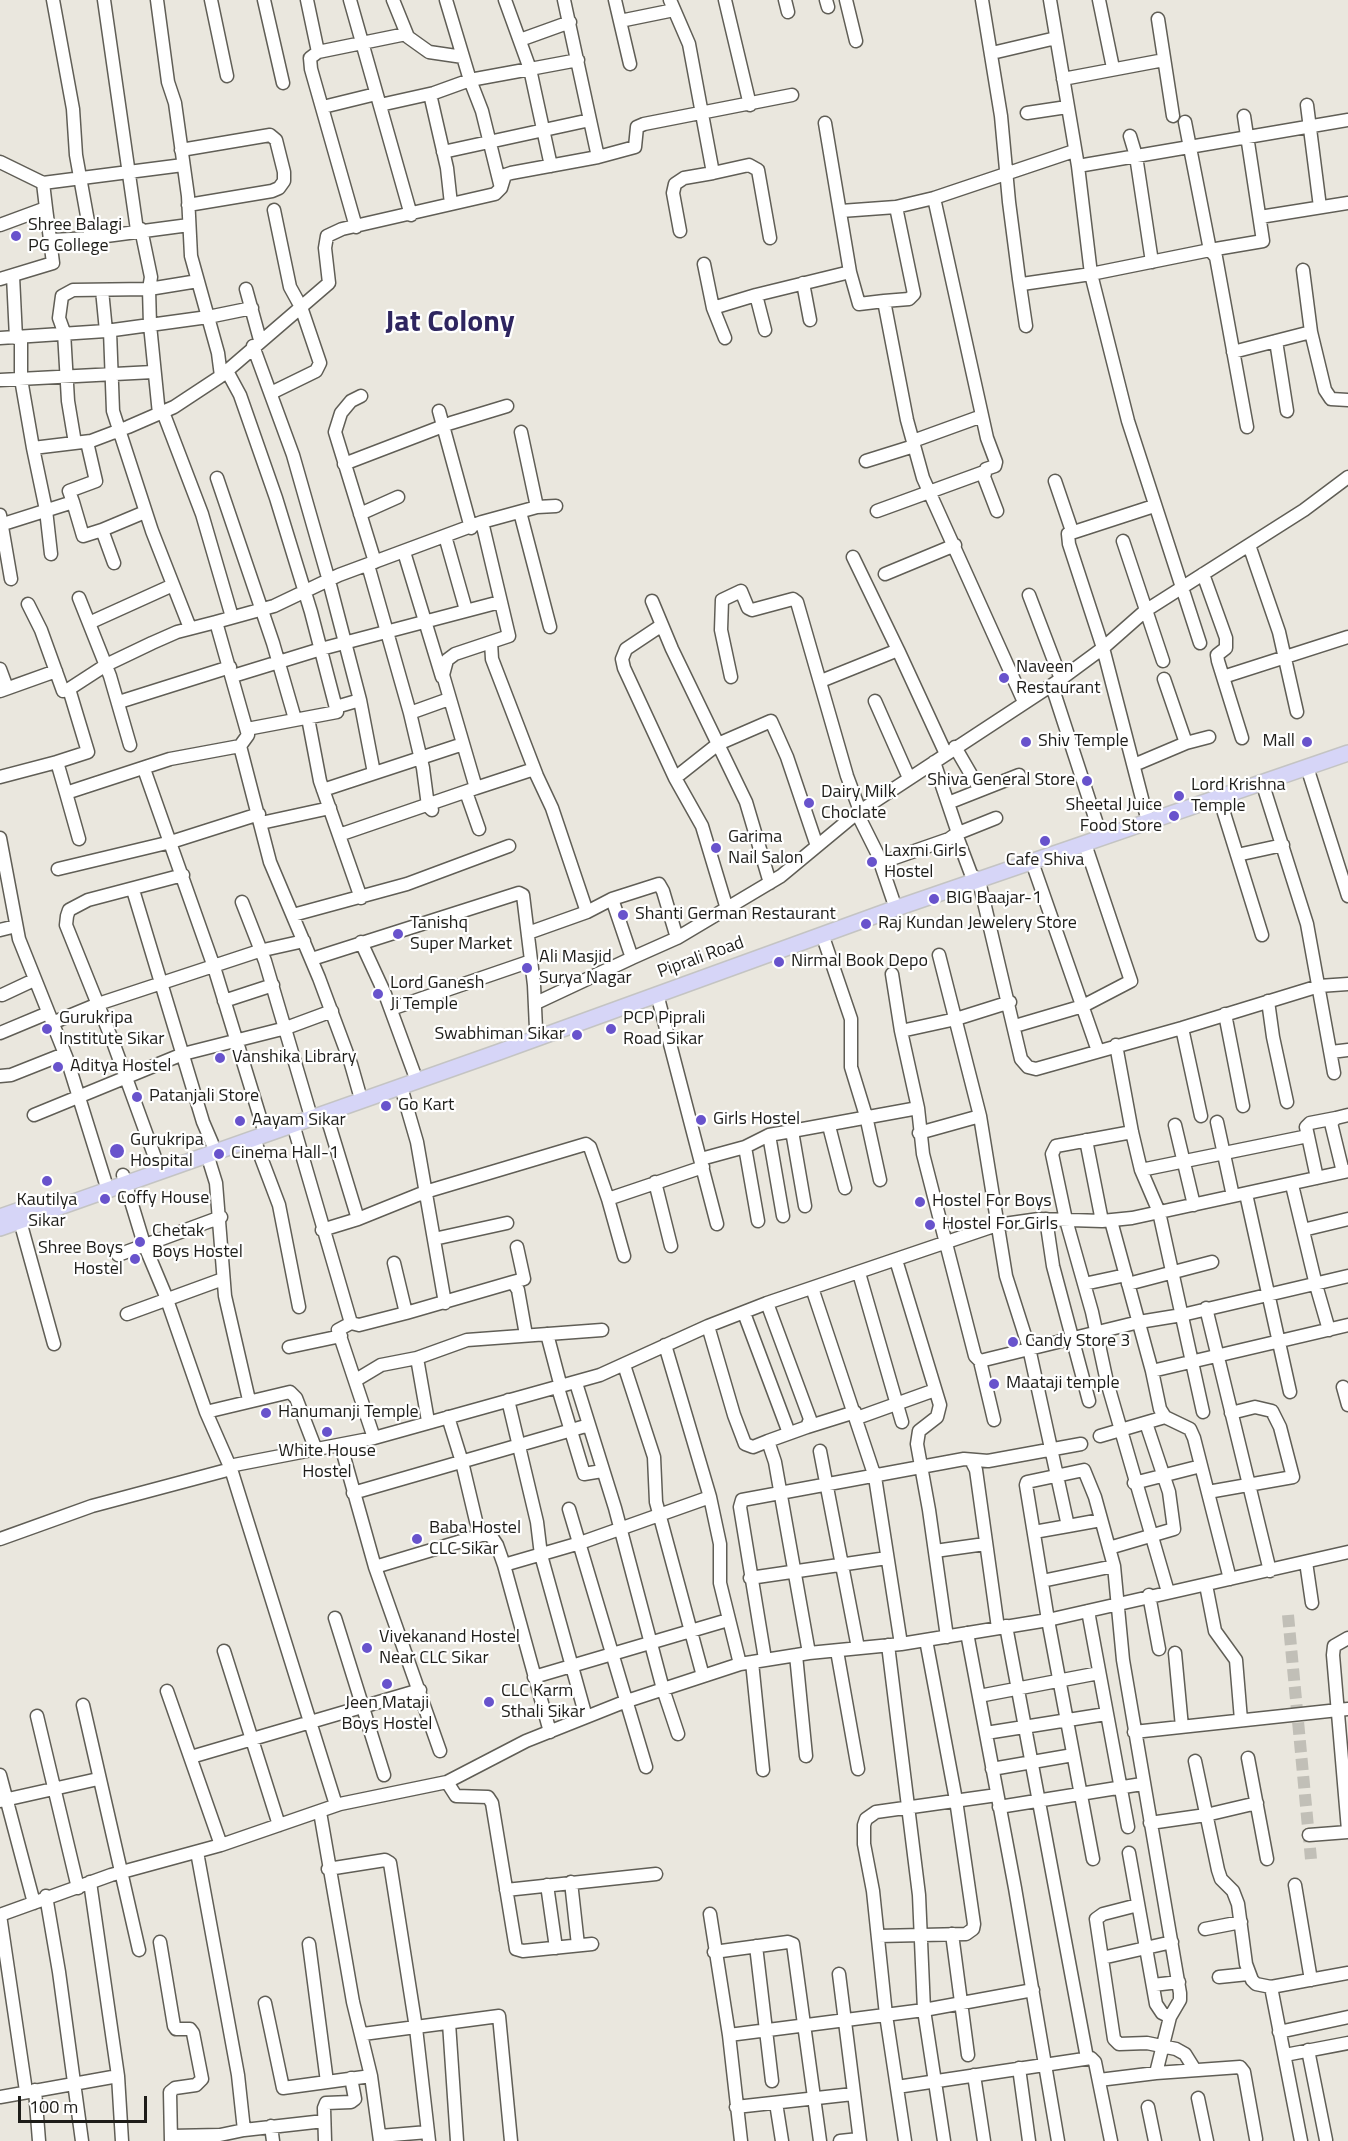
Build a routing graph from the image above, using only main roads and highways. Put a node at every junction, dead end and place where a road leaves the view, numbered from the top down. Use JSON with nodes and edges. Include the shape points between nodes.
{"nodes":[{"id":1,"x":1348,"y":744,"type":"edge"},
{"id":2,"x":1348,"y":753,"type":"edge"},
{"id":3,"x":975,"y":877,"type":"junction"},
{"id":4,"x":258,"y":1133,"type":"junction"},
{"id":5,"x":209,"y":1149,"type":"junction"},
{"id":6,"x":124,"y":1179,"type":"junction"},
{"id":7,"x":0,"y":1217,"type":"edge"},
{"id":8,"x":0,"y":1228,"type":"edge"}],
"edges":[{"from":1,"to":3,"type":"main road"},
{"from":2,"to":3,"type":"main road","name":"Piprali Road","via":[[1032,862]]},
{"from":3,"to":4,"type":"main road","name":"Piprali Road","via":[[326,1114]]},
{"from":3,"to":4,"type":"main road","via":[[893,900],[309,1110]]},
{"from":4,"to":5,"type":"main road"},
{"from":5,"to":6,"type":"main road"},
{"from":5,"to":6,"type":"main road","via":[[157,1163]]},
{"from":6,"to":7,"type":"main road","via":[[105,1181]]},
{"from":6,"to":8,"type":"main road"}]}
